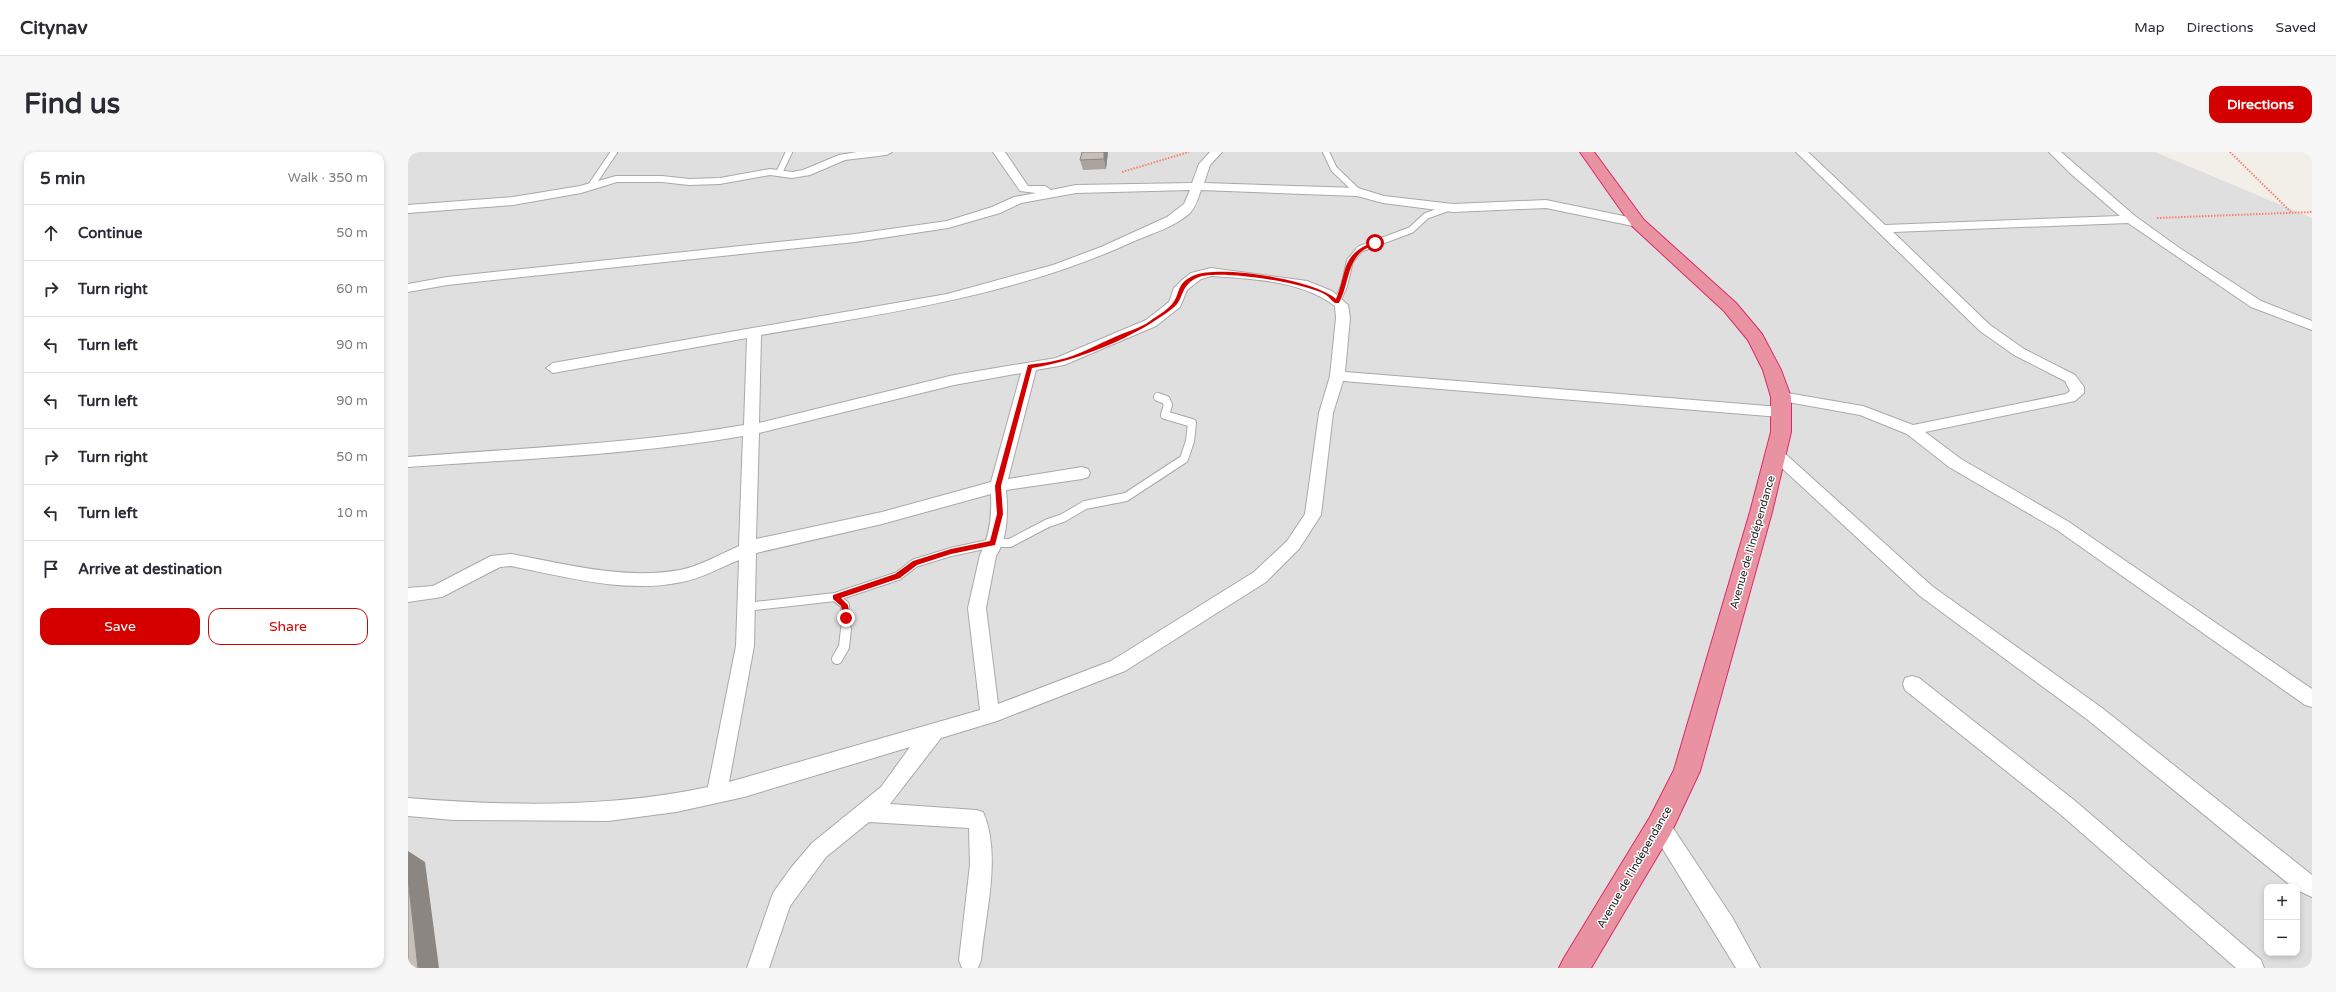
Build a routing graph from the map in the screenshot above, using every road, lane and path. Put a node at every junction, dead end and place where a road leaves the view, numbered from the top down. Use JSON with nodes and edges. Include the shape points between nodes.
{"nodes":[{"id":1,"x":614,"y":152,"type":"edge"},
{"id":2,"x":789,"y":152,"type":"edge"},
{"id":3,"x":886,"y":152,"type":"edge"},
{"id":4,"x":999,"y":152,"type":"edge"},
{"id":5,"x":1189,"y":152,"type":"edge"},
{"id":6,"x":1216,"y":152,"type":"edge"},
{"id":7,"x":1326,"y":152,"type":"edge"},
{"id":8,"x":1587,"y":152,"type":"edge"},
{"id":9,"x":1802,"y":152,"type":"edge"},
{"id":10,"x":2055,"y":152,"type":"edge"},
{"id":11,"x":2230,"y":152,"type":"edge"},
{"id":12,"x":875,"y":153,"type":"edge"},
{"id":13,"x":1119,"y":172,"type":"dead end"},
{"id":14,"x":779,"y":173,"type":"junction"},
{"id":15,"x":591,"y":186,"type":"junction"},
{"id":16,"x":1195,"y":186,"type":"junction"},
{"id":17,"x":1023,"y":188,"type":"junction"},
{"id":18,"x":1069,"y":191,"type":"junction"},
{"id":19,"x":1358,"y":192,"type":"junction"},
{"id":20,"x":1009,"y":204,"type":"junction"},
{"id":21,"x":1448,"y":208,"type":"junction"},
{"id":22,"x":408,"y":209,"type":"edge"},
{"id":23,"x":2312,"y":212,"type":"edge"},
{"id":24,"x":2292,"y":213,"type":"junction"},
{"id":25,"x":2131,"y":219,"type":"junction"},
{"id":26,"x":1638,"y":223,"type":"junction"},
{"id":27,"x":1881,"y":229,"type":"junction"},
{"id":28,"x":408,"y":288,"type":"edge"},
{"id":29,"x":1337,"y":302,"type":"junction"},
{"id":30,"x":2312,"y":326,"type":"edge"},
{"id":31,"x":754,"y":333,"type":"junction"},
{"id":32,"x":1030,"y":366,"type":"junction"},
{"id":33,"x":553,"y":368,"type":"dead end"},
{"id":34,"x":1337,"y":376,"type":"junction"},
{"id":35,"x":1158,"y":397,"type":"dead end"},
{"id":36,"x":1781,"y":404,"type":"junction"},
{"id":37,"x":751,"y":429,"type":"junction"},
{"id":38,"x":1912,"y":430,"type":"junction"},
{"id":39,"x":1776,"y":454,"type":"junction"},
{"id":40,"x":408,"y":462,"type":"edge"},
{"id":41,"x":1082,"y":473,"type":"dead end"},
{"id":42,"x":998,"y":486,"type":"junction"},
{"id":43,"x":993,"y":543,"type":"junction"},
{"id":44,"x":747,"y":550,"type":"junction"},
{"id":45,"x":408,"y":595,"type":"edge"},
{"id":46,"x":835,"y":597,"type":"junction"},
{"id":47,"x":746,"y":607,"type":"junction"},
{"id":48,"x":837,"y":659,"type":"dead end"},
{"id":49,"x":1912,"y":684,"type":"dead end"},
{"id":50,"x":2312,"y":699,"type":"edge"},
{"id":51,"x":990,"y":715,"type":"junction"},
{"id":52,"x":936,"y":730,"type":"junction"},
{"id":53,"x":717,"y":794,"type":"junction"},
{"id":54,"x":408,"y":807,"type":"edge"},
{"id":55,"x":867,"y":812,"type":"junction"},
{"id":56,"x":1660,"y":826,"type":"junction"},
{"id":57,"x":2312,"y":887,"type":"edge"},
{"id":58,"x":970,"y":960,"type":"dead end"},
{"id":59,"x":758,"y":968,"type":"edge"},
{"id":60,"x":1574,"y":968,"type":"edge"},
{"id":61,"x":1749,"y":968,"type":"edge"},
{"id":62,"x":2253,"y":968,"type":"edge"}],
"edges":[{"from":1,"to":15,"type":"lane"},
{"from":2,"to":14,"type":"lane"},
{"from":3,"to":12,"type":"street"},
{"from":4,"to":17,"type":"street"},
{"from":5,"to":13,"type":"path"},
{"from":6,"to":16,"type":"street","via":[[1205,164]]},
{"from":7,"to":19,"type":"lane","via":[[1334,169]]},
{"from":8,"to":26,"type":"highway","name":"Avenue de l'Indépendance"},
{"from":9,"to":27,"type":"street"},
{"from":10,"to":25,"type":"street"},
{"from":11,"to":24,"type":"path"},
{"from":12,"to":14,"type":"street","via":[[843,158],[806,173]]},
{"from":14,"to":15,"type":"street","via":[[770,172],[720,181],[616,179]]},
{"from":15,"to":22,"type":"street","via":[[481,205]]},
{"from":16,"to":18,"type":"street"},
{"from":16,"to":19,"type":"street"},
{"from":16,"to":31,"type":"street","via":[[1190,205],[1171,220],[1058,268],[948,298]]},
{"from":17,"to":18,"type":"street"},
{"from":17,"to":20,"type":"street"},
{"from":18,"to":20,"type":"street","via":[[1018,200]]},
{"from":19,"to":21,"type":"street","via":[[1376,198]]},
{"from":20,"to":28,"type":"street","via":[[948,224],[855,238]]},
{"from":21,"to":26,"type":"street","via":[[1546,204]]},
{"from":21,"to":29,"type":"lane","via":[[1426,216],[1411,230],[1360,249],[1350,261]]},
{"from":23,"to":24,"type":"path"},
{"from":24,"to":25,"type":"path"},
{"from":25,"to":27,"type":"street"},
{"from":25,"to":30,"type":"street","via":[[2256,304]]},
{"from":26,"to":36,"type":"highway","name":"Avenue de l'Indépendance","via":[[1730,307],[1756,338],[1772,370]]},
{"from":27,"to":38,"type":"street","via":[[2001,343],[2070,378],[2077,387],[2077,393],[2070,398]]},
{"from":29,"to":32,"type":"street","via":[[1327,294],[1302,284],[1211,272],[1196,276],[1181,288],[1175,304],[1151,323],[1067,359]]},
{"from":29,"to":34,"type":"street","via":[[1341,305],[1343,318]]},
{"from":31,"to":33,"type":"street"},
{"from":31,"to":37,"type":"street"},
{"from":32,"to":37,"type":"street","via":[[954,380]]},
{"from":32,"to":42,"type":"street"},
{"from":34,"to":36,"type":"street"},
{"from":34,"to":51,"type":"street","via":[[1326,413],[1313,515],[1293,546],[1260,577],[1118,666]]},
{"from":35,"to":43,"type":"lane","via":[[1166,400],[1168,405],[1165,415],[1192,423],[1192,434],[1184,458],[1126,497],[1085,505],[1010,543]]},
{"from":36,"to":38,"type":"street","via":[[1863,411]]},
{"from":36,"to":39,"type":"highway","name":"Avenue de l'Indépendance","via":[[1781,432]]},
{"from":37,"to":40,"type":"street","via":[[706,437],[622,446]]},
{"from":37,"to":44,"type":"street"},
{"from":38,"to":50,"type":"street","via":[[1955,463],[2063,526]]},
{"from":39,"to":56,"type":"highway","name":"Avenue de l'Indépendance","via":[[1687,771]]},
{"from":39,"to":57,"type":"street","via":[[1926,592],[2095,714]]},
{"from":41,"to":42,"type":"street"},
{"from":42,"to":43,"type":"street","via":[[1000,514]]},
{"from":42,"to":44,"type":"street","via":[[882,518],[762,544]]},
{"from":43,"to":46,"type":"lane","via":[[915,563],[898,576]]},
{"from":43,"to":51,"type":"street","via":[[977,608]]},
{"from":44,"to":45,"type":"street","via":[[682,576],[636,579],[607,578],[528,561],[497,561],[436,592]]},
{"from":44,"to":47,"type":"street"},
{"from":46,"to":47,"type":"lane"},
{"from":46,"to":48,"type":"lane","via":[[845,605],[846,618],[844,651]]},
{"from":47,"to":53,"type":"street","via":[[745,646]]},
{"from":49,"to":62,"type":"street","via":[[2067,807]]},
{"from":51,"to":52,"type":"street"},
{"from":52,"to":53,"type":"street"},
{"from":52,"to":55,"type":"street","via":[[888,793]]},
{"from":53,"to":54,"type":"street","via":[[676,804],[608,812],[453,811]]},
{"from":55,"to":58,"type":"street","via":[[976,819],[980,826],[980,866]]},
{"from":55,"to":59,"type":"street","via":[[819,850],[785,894],[769,932]]},
{"from":56,"to":60,"type":"highway","name":"Avenue de l'Indépendance"},
{"from":56,"to":61,"type":"street"}]}
